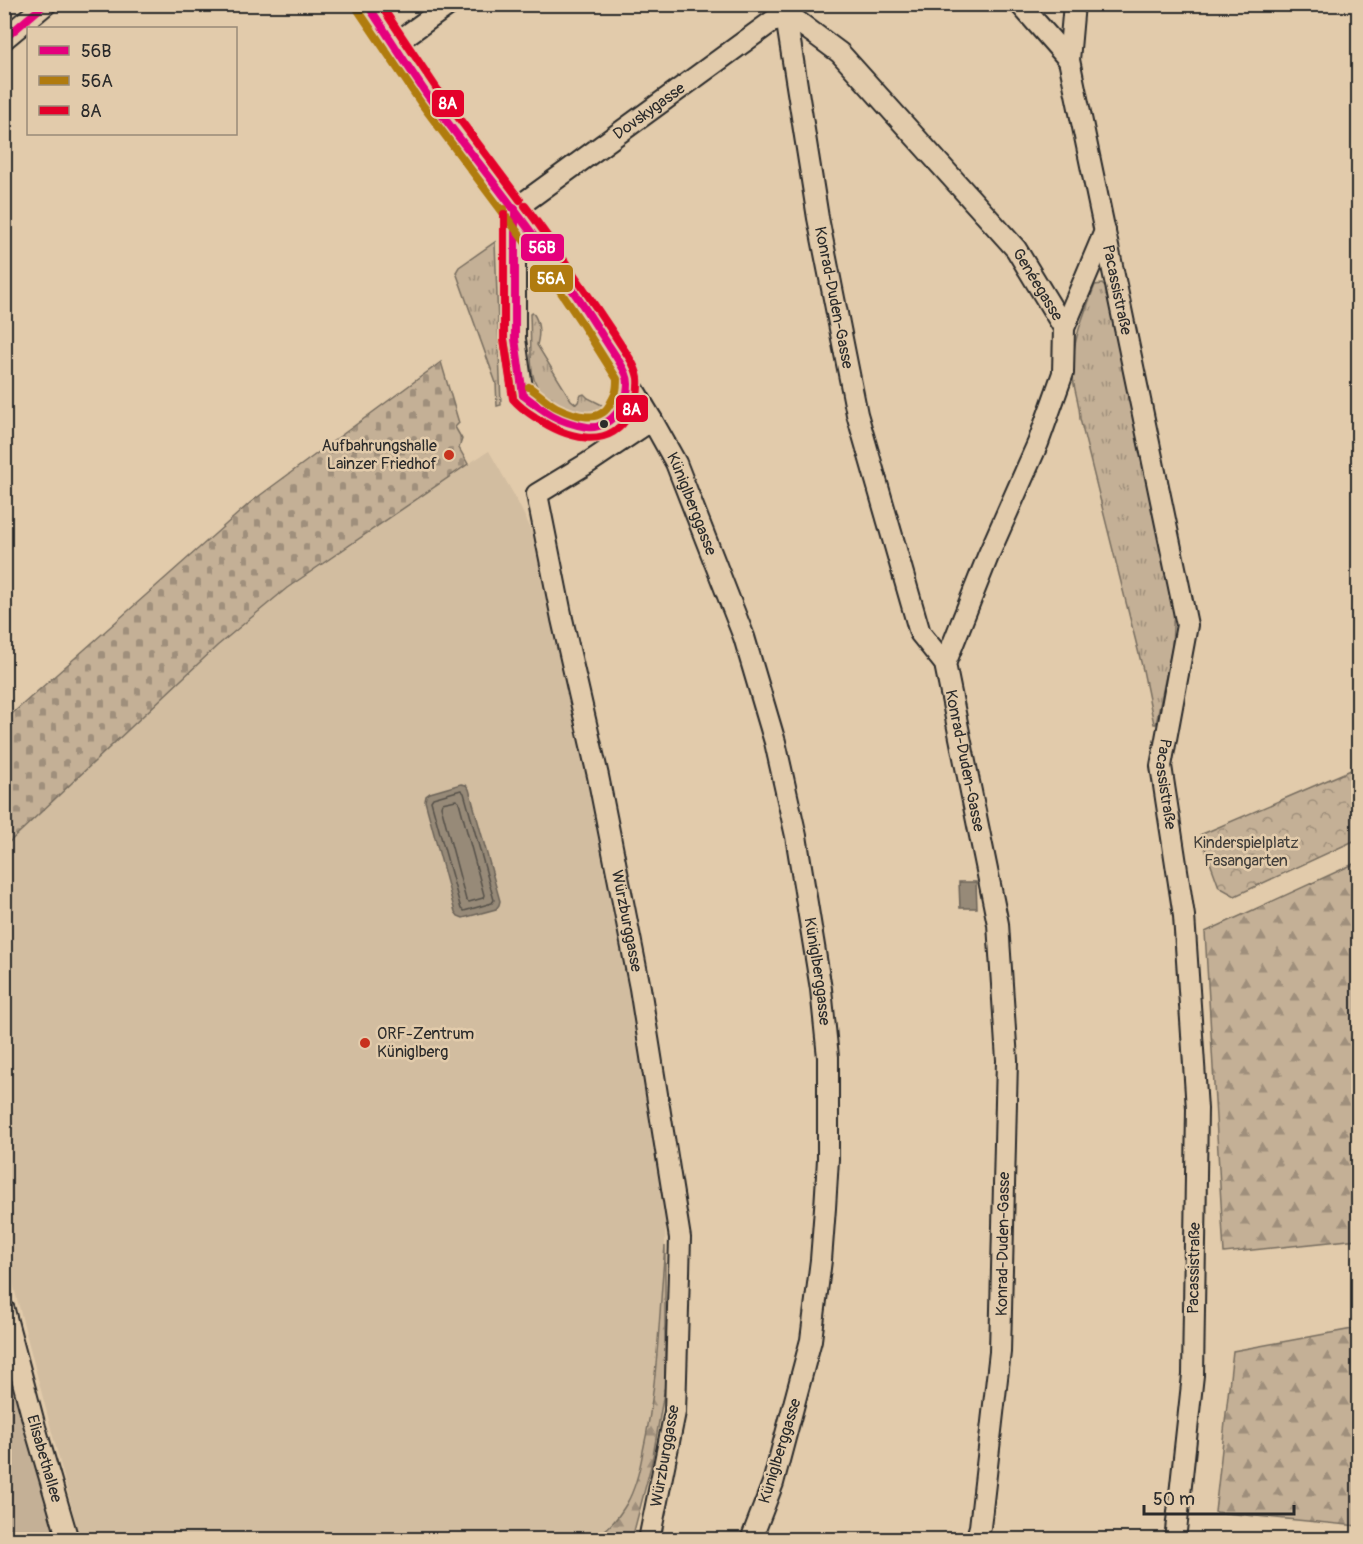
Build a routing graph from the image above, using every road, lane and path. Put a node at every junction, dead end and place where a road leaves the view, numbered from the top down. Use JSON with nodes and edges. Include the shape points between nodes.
{"nodes":[{"id":1,"x":46,"y":4,"type":"edge"},
{"id":2,"x":367,"y":4,"type":"edge"},
{"id":3,"x":450,"y":4,"type":"edge"},
{"id":4,"x":1020,"y":4,"type":"edge"},
{"id":5,"x":1074,"y":4,"type":"edge"},
{"id":6,"x":784,"y":8,"type":"edge"},
{"id":7,"x":4,"y":39,"type":"edge"},
{"id":8,"x":393,"y":45,"type":"junction"},
{"id":9,"x":1070,"y":60,"type":"junction"},
{"id":10,"x":515,"y":209,"type":"junction"},
{"id":11,"x":1105,"y":231,"type":"junction"},
{"id":12,"x":1064,"y":328,"type":"junction"},
{"id":13,"x":627,"y":376,"type":"junction"},
{"id":14,"x":652,"y":420,"type":"junction"},
{"id":15,"x":945,"y":664,"type":"junction"},
{"id":16,"x":4,"y":1310,"type":"edge"},
{"id":17,"x":68,"y":1539,"type":"edge"},
{"id":18,"x":649,"y":1539,"type":"edge"},
{"id":19,"x":751,"y":1539,"type":"edge"},
{"id":20,"x":976,"y":1539,"type":"edge"},
{"id":21,"x":1175,"y":1539,"type":"edge"}],
"edges":[{"from":1,"to":7,"type":"street"},
{"from":2,"to":8,"type":"street"},
{"from":3,"to":8,"type":"street"},
{"from":4,"to":9,"type":"street"},
{"from":5,"to":9,"type":"street","name":"Pacassistraße"},
{"from":6,"to":10,"type":"street","name":"Dovskygasse"},
{"from":6,"to":12,"type":"street","name":"Genéegasse","via":[[840,54],[1016,249]]},
{"from":6,"to":15,"type":"street","name":"Konrad-Duden-Gasse","via":[[818,218],[857,414],[920,633]]},
{"from":8,"to":10,"type":"street"},
{"from":9,"to":11,"type":"street","name":"Pacassistraße"},
{"from":10,"to":13,"type":"street"},
{"from":10,"to":13,"type":"street","via":[[515,339],[523,395],[550,416],[590,428],[605,425],[618,414],[628,391]]},
{"from":11,"to":12,"type":"street"},
{"from":11,"to":21,"type":"street","name":"Pacassistraße","via":[[1187,624],[1161,766],[1184,916],[1197,1109],[1193,1375]]},
{"from":12,"to":15,"type":"street","name":"Genéegasse","via":[[1063,373],[1038,443]]},
{"from":13,"to":14,"type":"street"},
{"from":14,"to":18,"type":"street","name":"Würzburggasse","via":[[537,494],[640,988],[680,1238],[675,1412]]},
{"from":14,"to":19,"type":"street","name":"Küniglberggasse","via":[[676,464],[744,637],[775,742],[796,836],[828,1057],[828,1159],[812,1340],[773,1483]]},
{"from":15,"to":20,"type":"street","name":"Konrad-Duden-Gasse","via":[[998,924],[1007,1060],[1000,1352]]},
{"from":16,"to":17,"type":"street","name":"Elisabethallee"}]}
